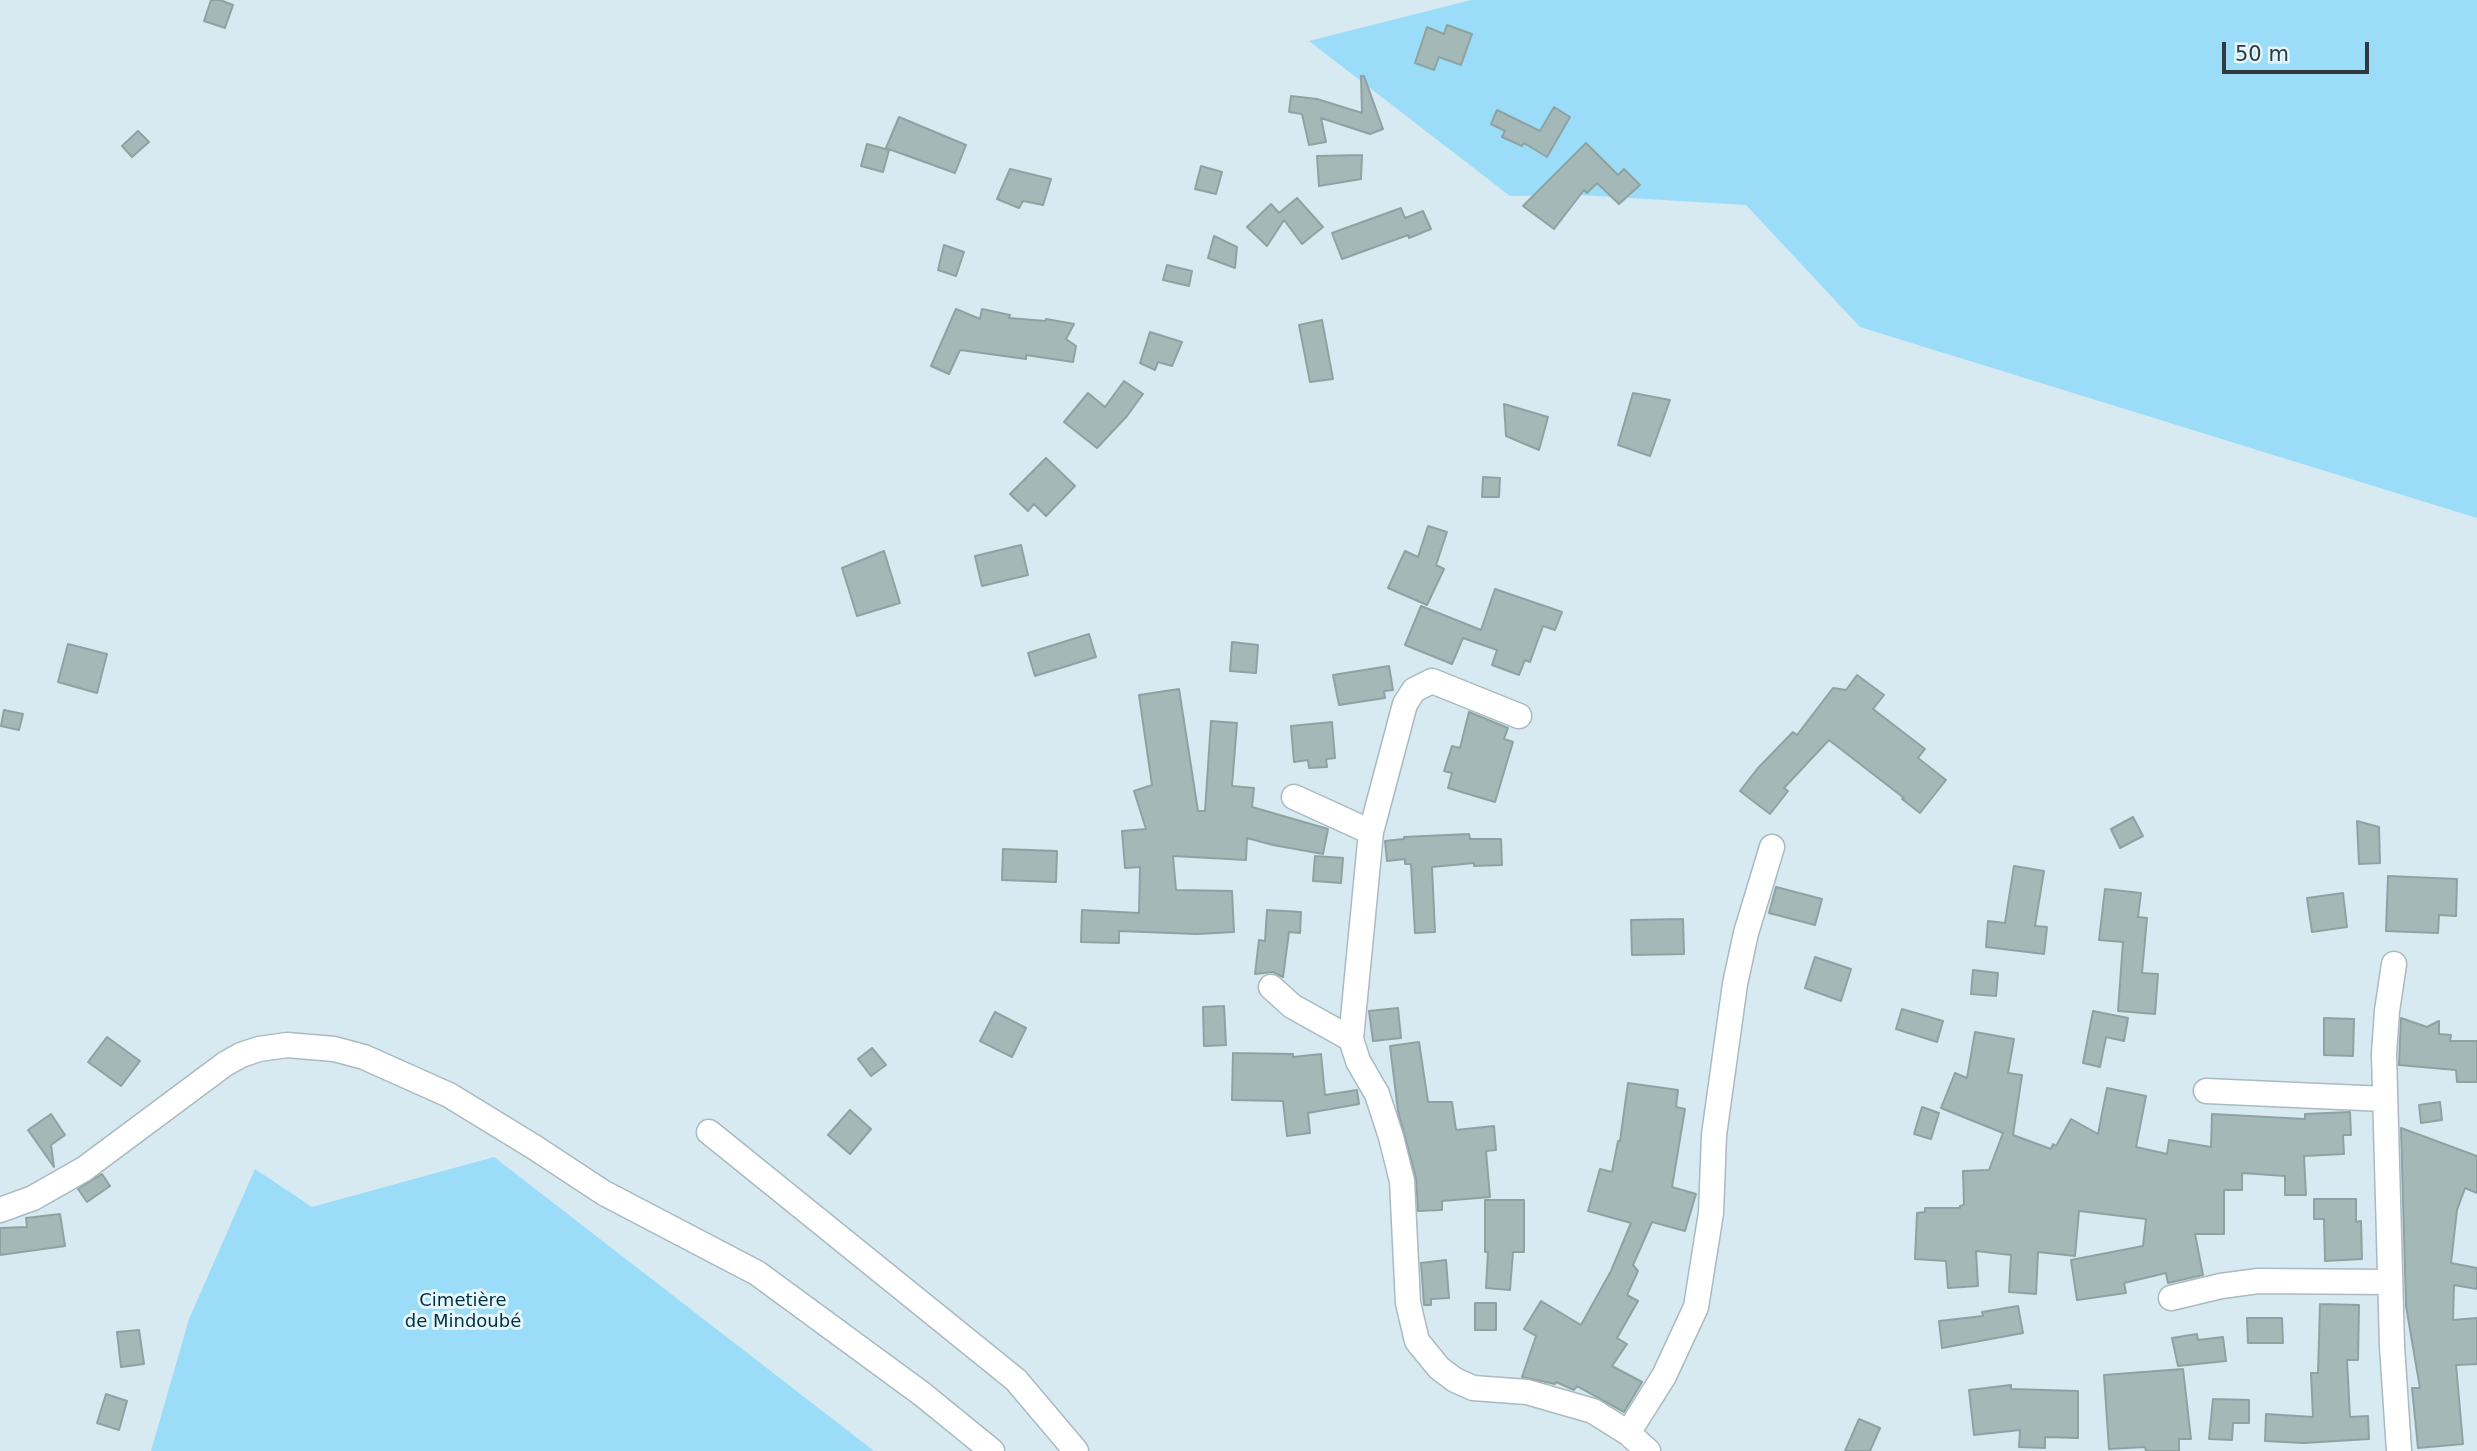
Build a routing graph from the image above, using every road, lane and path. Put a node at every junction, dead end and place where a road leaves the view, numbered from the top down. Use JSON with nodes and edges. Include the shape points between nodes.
{"nodes":[{"id":1,"x":1519,"y":716,"type":"dead end"},
{"id":2,"x":1294,"y":797,"type":"dead end"},
{"id":3,"x":1371,"y":831,"type":"junction"},
{"id":4,"x":1772,"y":847,"type":"dead end"},
{"id":5,"x":2394,"y":964,"type":"dead end"},
{"id":6,"x":1271,"y":988,"type":"dead end"},
{"id":7,"x":1351,"y":1039,"type":"junction"},
{"id":8,"x":2206,"y":1091,"type":"dead end"},
{"id":9,"x":2385,"y":1099,"type":"junction"},
{"id":10,"x":709,"y":1132,"type":"dead end"},
{"id":11,"x":0,"y":1210,"type":"edge"},
{"id":12,"x":2389,"y":1282,"type":"junction"},
{"id":13,"x":2171,"y":1298,"type":"dead end"},
{"id":14,"x":1628,"y":1433,"type":"junction"},
{"id":15,"x":992,"y":1451,"type":"edge"},
{"id":16,"x":1076,"y":1451,"type":"edge"},
{"id":17,"x":1648,"y":1451,"type":"edge"},
{"id":18,"x":2399,"y":1451,"type":"edge"}],
"edges":[{"from":1,"to":3,"type":"street","via":[[1432,681],[1414,690],[1405,705]]},
{"from":2,"to":3,"type":"street"},
{"from":3,"to":7,"type":"street"},
{"from":4,"to":14,"type":"street","via":[[1735,984],[1714,1135],[1711,1213],[1696,1307],[1664,1376]]},
{"from":5,"to":9,"type":"street","via":[[2386,1022]]},
{"from":6,"to":7,"type":"street"},
{"from":7,"to":14,"type":"street","via":[[1377,1094],[1402,1181],[1408,1303],[1417,1342],[1439,1368],[1473,1388],[1527,1392],[1593,1410]]},
{"from":8,"to":9,"type":"street"},
{"from":9,"to":12,"type":"street"},
{"from":10,"to":16,"type":"street","via":[[1016,1380]]},
{"from":11,"to":15,"type":"street","via":[[33,1198],[84,1169],[241,1055],[286,1045],[334,1049],[364,1057],[449,1095],[604,1193],[757,1273]]},
{"from":12,"to":13,"type":"street","via":[[2258,1281]]},
{"from":12,"to":18,"type":"street"},
{"from":14,"to":17,"type":"street"}]}
